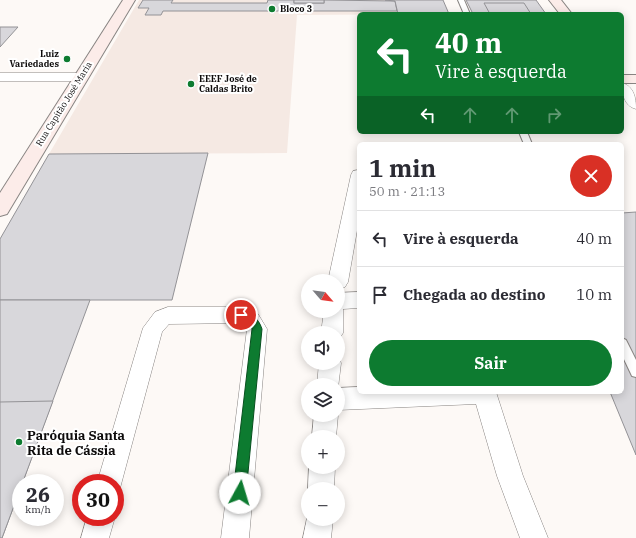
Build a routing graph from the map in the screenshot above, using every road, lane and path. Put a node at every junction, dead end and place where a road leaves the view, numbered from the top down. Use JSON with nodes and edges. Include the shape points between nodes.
{"nodes":[{"id":1,"x":129,"y":0,"type":"edge"},
{"id":2,"x":460,"y":0,"type":"edge"},
{"id":3,"x":555,"y":0,"type":"edge"},
{"id":4,"x":466,"y":12,"type":"edge"},
{"id":5,"x":564,"y":12,"type":"edge"},
{"id":6,"x":624,"y":69,"type":"edge"},
{"id":7,"x":636,"y":69,"type":"edge"},
{"id":8,"x":0,"y":77,"type":"edge"},
{"id":9,"x":81,"y":77,"type":"junction"},
{"id":10,"x":624,"y":79,"type":"edge"},
{"id":11,"x":636,"y":79,"type":"edge"},
{"id":12,"x":624,"y":90,"type":"edge"},
{"id":13,"x":636,"y":105,"type":"edge"},
{"id":14,"x":357,"y":193,"type":"edge"},
{"id":15,"x":0,"y":209,"type":"edge"},
{"id":16,"x":353,"y":228,"type":"edge"},
{"id":17,"x":340,"y":274,"type":"edge"},
{"id":18,"x":357,"y":300,"type":"edge"},
{"id":19,"x":345,"y":301,"type":"edge"},
{"id":20,"x":624,"y":347,"type":"edge"},
{"id":21,"x":636,"y":372,"type":"edge"},
{"id":22,"x":442,"y":394,"type":"edge"},
{"id":23,"x":485,"y":394,"type":"edge"},
{"id":24,"x":345,"y":399,"type":"edge"},
{"id":25,"x":112,"y":474,"type":"edge"},
{"id":26,"x":98,"y":526,"type":"edge"},
{"id":27,"x":318,"y":526,"type":"edge"},
{"id":28,"x":95,"y":538,"type":"edge"},
{"id":29,"x":235,"y":538,"type":"edge"},
{"id":30,"x":317,"y":538,"type":"edge"},
{"id":31,"x":534,"y":538,"type":"edge"}],
"edges":[{"from":1,"to":9,"type":"main road","name":"Rua Capitão José Maria"},
{"from":2,"to":4,"type":"lane"},
{"from":3,"to":5,"type":"main road"},
{"from":6,"to":7,"type":"main road"},
{"from":8,"to":9,"type":"street"},
{"from":9,"to":15,"type":"main road","name":"Rua Capitão José Maria"},
{"from":10,"to":11,"type":"main road"},
{"from":12,"to":13,"type":"street"},
{"from":14,"to":16,"type":"street"},
{"from":16,"to":17,"type":"street"},
{"from":18,"to":19,"type":"street"},
{"from":20,"to":21,"type":"lane"},
{"from":22,"to":24,"type":"street"},
{"from":23,"to":31,"type":"street","via":[[510,476]]},
{"from":25,"to":29,"type":"street","via":[[153,328],[168,315],[241,315],[249,318],[257,329]]},
{"from":26,"to":28,"type":"street"},
{"from":27,"to":30,"type":"street"}]}
